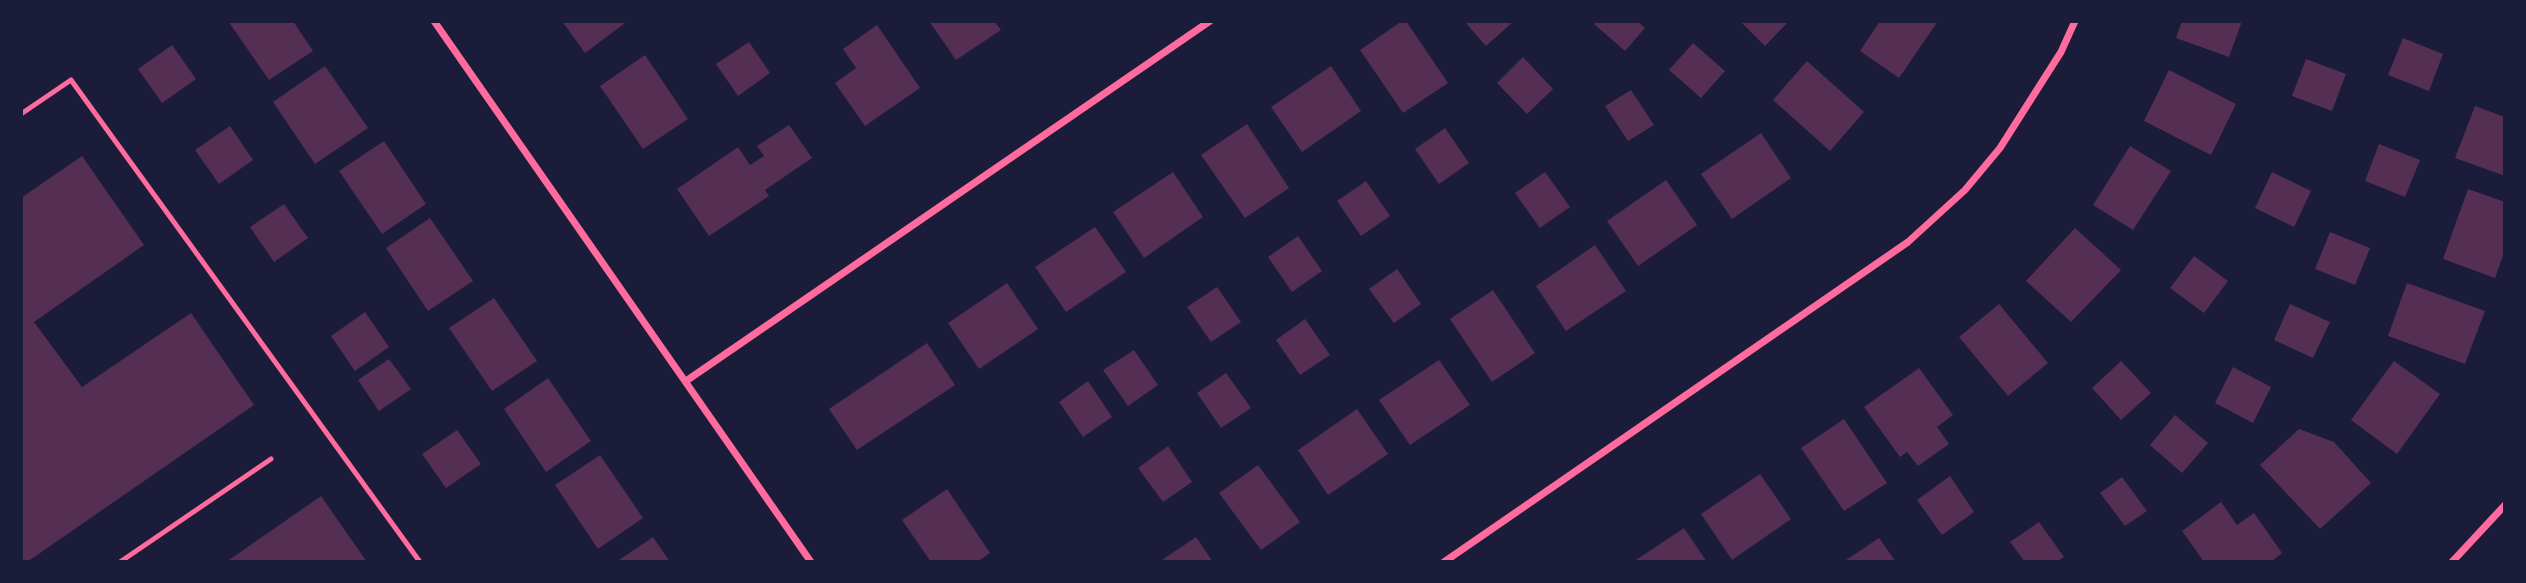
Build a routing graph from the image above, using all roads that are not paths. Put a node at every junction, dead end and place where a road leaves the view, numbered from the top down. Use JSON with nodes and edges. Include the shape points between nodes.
{"nodes":[{"id":1,"x":434,"y":21,"type":"edge"},
{"id":2,"x":1210,"y":21,"type":"edge"},
{"id":3,"x":2074,"y":21,"type":"edge"},
{"id":4,"x":21,"y":114,"type":"edge"},
{"id":5,"x":685,"y":381,"type":"junction"},
{"id":6,"x":271,"y":459,"type":"dead end"},
{"id":7,"x":2505,"y":505,"type":"edge"},
{"id":8,"x":120,"y":562,"type":"edge"},
{"id":9,"x":420,"y":562,"type":"edge"},
{"id":10,"x":811,"y":562,"type":"edge"},
{"id":11,"x":1444,"y":562,"type":"edge"},
{"id":12,"x":2452,"y":562,"type":"edge"}],
"edges":[{"from":1,"to":5,"type":"street"},
{"from":2,"to":5,"type":"street"},
{"from":3,"to":11,"type":"street","via":[[2061,52],[2000,148],[1965,190],[1908,242]]},
{"from":4,"to":9,"type":"lane","via":[[71,80]]},
{"from":5,"to":10,"type":"street"},
{"from":6,"to":8,"type":"lane"},
{"from":7,"to":12,"type":"street"}]}
